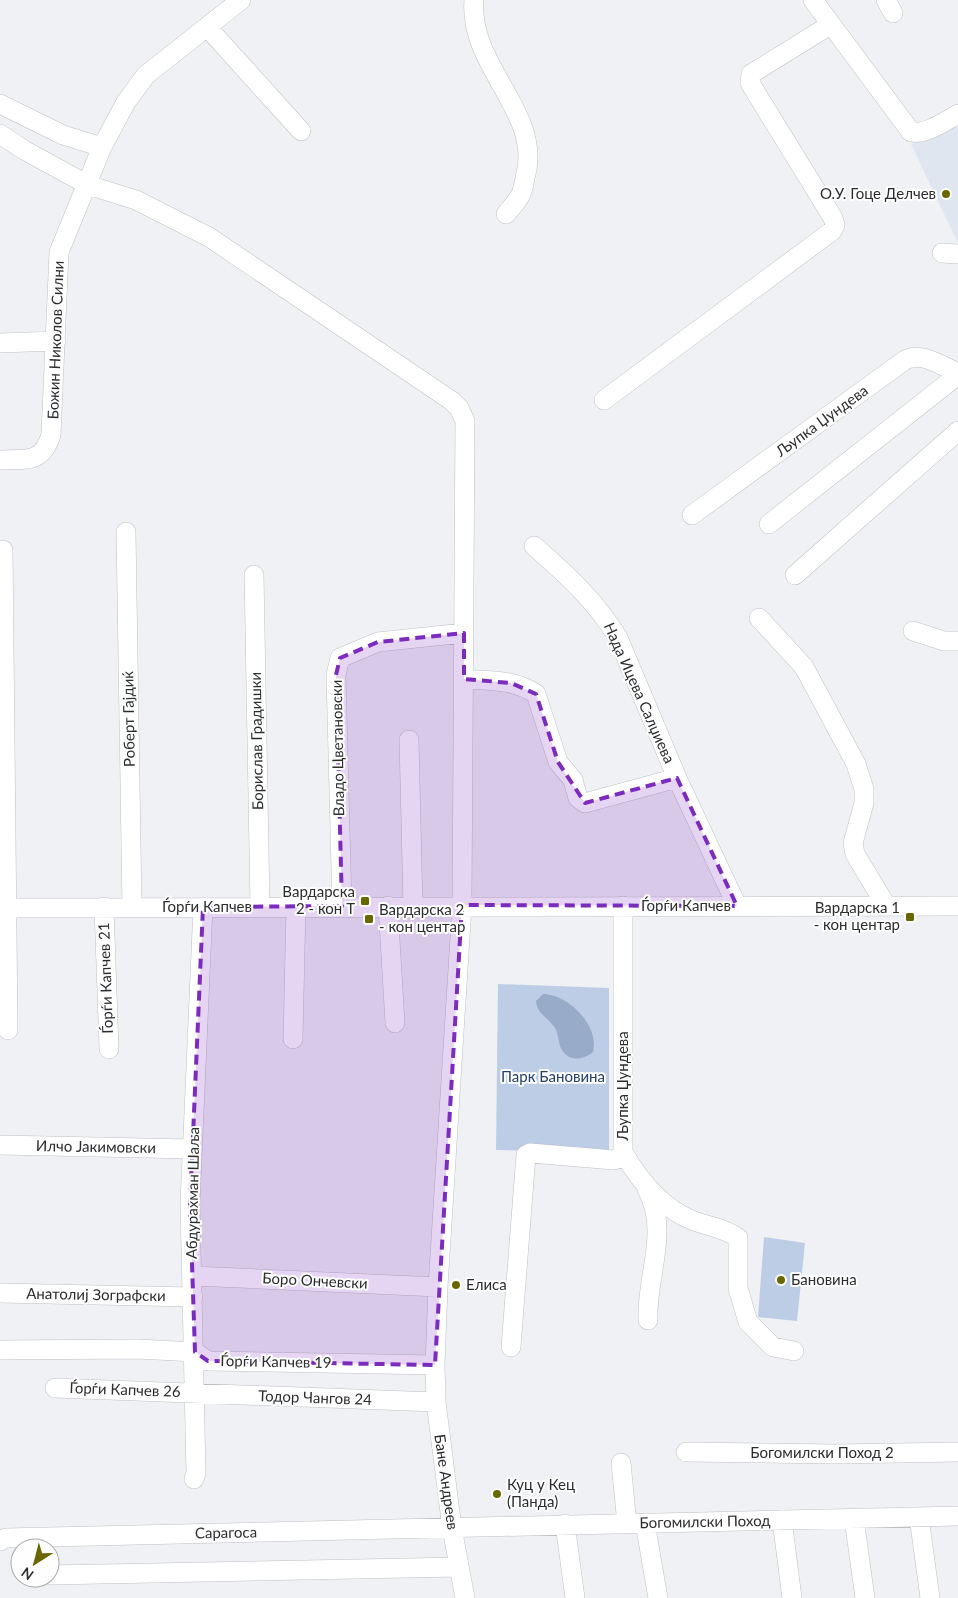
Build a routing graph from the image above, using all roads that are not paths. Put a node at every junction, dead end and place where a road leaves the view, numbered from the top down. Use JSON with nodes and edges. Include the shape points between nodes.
{"nodes":[{"id":1,"x":241,"y":0,"type":"edge"},
{"id":2,"x":474,"y":0,"type":"edge"},
{"id":3,"x":813,"y":0,"type":"edge"},
{"id":4,"x":830,"y":24,"type":"junction"},
{"id":5,"x":207,"y":27,"type":"junction"},
{"id":6,"x":0,"y":104,"type":"edge"},
{"id":7,"x":958,"y":114,"type":"edge"},
{"id":8,"x":301,"y":131,"type":"dead end"},
{"id":9,"x":0,"y":134,"type":"edge"},
{"id":10,"x":102,"y":147,"type":"junction"},
{"id":11,"x":88,"y":185,"type":"junction"},
{"id":12,"x":506,"y":214,"type":"dead end"},
{"id":13,"x":56,"y":342,"type":"junction"},
{"id":14,"x":0,"y":343,"type":"edge"},
{"id":15,"x":958,"y":374,"type":"edge"},
{"id":16,"x":604,"y":400,"type":"dead end"},
{"id":17,"x":958,"y":432,"type":"edge"},
{"id":18,"x":0,"y":460,"type":"edge"},
{"id":19,"x":692,"y":515,"type":"dead end"},
{"id":20,"x":769,"y":524,"type":"dead end"},
{"id":21,"x":126,"y":532,"type":"dead end"},
{"id":22,"x":534,"y":546,"type":"dead end"},
{"id":23,"x":3,"y":550,"type":"dead end"},
{"id":24,"x":254,"y":575,"type":"dead end"},
{"id":25,"x":795,"y":575,"type":"dead end"},
{"id":26,"x":759,"y":618,"type":"dead end"},
{"id":27,"x":913,"y":631,"type":"dead end"},
{"id":28,"x":464,"y":633,"type":"junction"},
{"id":29,"x":2,"y":638,"type":"edge"},
{"id":30,"x":958,"y":641,"type":"edge"},
{"id":31,"x":464,"y":679,"type":"junction"},
{"id":32,"x":3,"y":728,"type":"edge"},
{"id":33,"x":409,"y":740,"type":"dead end"},
{"id":34,"x":677,"y":778,"type":"junction"},
{"id":35,"x":3,"y":796,"type":"edge"},
{"id":36,"x":885,"y":904,"type":"junction"},
{"id":37,"x":203,"y":906,"type":"junction"},
{"id":38,"x":260,"y":906,"type":"junction"},
{"id":39,"x":296,"y":906,"type":"junction"},
{"id":40,"x":342,"y":906,"type":"junction"},
{"id":41,"x":388,"y":906,"type":"junction"},
{"id":42,"x":413,"y":906,"type":"junction"},
{"id":43,"x":462,"y":906,"type":"junction"},
{"id":44,"x":623,"y":906,"type":"junction"},
{"id":45,"x":737,"y":906,"type":"junction"},
{"id":46,"x":958,"y":906,"type":"edge"},
{"id":47,"x":104,"y":907,"type":"junction"},
{"id":48,"x":132,"y":907,"type":"junction"},
{"id":49,"x":4,"y":908,"type":"edge"},
{"id":50,"x":395,"y":1023,"type":"dead end"},
{"id":51,"x":8,"y":1030,"type":"dead end"},
{"id":52,"x":293,"y":1039,"type":"dead end"},
{"id":53,"x":109,"y":1049,"type":"dead end"},
{"id":54,"x":0,"y":1145,"type":"edge"},
{"id":55,"x":192,"y":1149,"type":"junction"},
{"id":56,"x":623,"y":1152,"type":"junction"},
{"id":57,"x":642,"y":1182,"type":"junction"},
{"id":58,"x":193,"y":1276,"type":"junction"},
{"id":59,"x":438,"y":1287,"type":"junction"},
{"id":60,"x":0,"y":1293,"type":"edge"},
{"id":61,"x":193,"y":1297,"type":"junction"},
{"id":62,"x":648,"y":1320,"type":"dead end"},
{"id":63,"x":511,"y":1347,"type":"dead end"},
{"id":64,"x":0,"y":1350,"type":"edge"},
{"id":65,"x":794,"y":1350,"type":"dead end"},
{"id":66,"x":194,"y":1352,"type":"junction"},
{"id":67,"x":435,"y":1364,"type":"junction"},
{"id":68,"x":54,"y":1388,"type":"dead end"},
{"id":69,"x":195,"y":1393,"type":"junction"},
{"id":70,"x":436,"y":1402,"type":"junction"},
{"id":71,"x":686,"y":1452,"type":"dead end"},
{"id":72,"x":958,"y":1452,"type":"edge"},
{"id":73,"x":621,"y":1464,"type":"dead end"},
{"id":74,"x":194,"y":1479,"type":"dead end"},
{"id":75,"x":958,"y":1516,"type":"edge"},
{"id":76,"x":919,"y":1517,"type":"junction"},
{"id":77,"x":854,"y":1519,"type":"junction"},
{"id":78,"x":782,"y":1520,"type":"junction"},
{"id":79,"x":565,"y":1524,"type":"junction"},
{"id":80,"x":636,"y":1524,"type":"junction"},
{"id":81,"x":452,"y":1528,"type":"junction"},
{"id":82,"x":0,"y":1541,"type":"edge"},
{"id":83,"x":459,"y":1567,"type":"junction"},
{"id":84,"x":60,"y":1575,"type":"edge"},
{"id":85,"x":465,"y":1598,"type":"edge"},
{"id":86,"x":575,"y":1598,"type":"edge"},
{"id":87,"x":658,"y":1598,"type":"edge"},
{"id":88,"x":792,"y":1598,"type":"edge"},
{"id":89,"x":865,"y":1598,"type":"edge"},
{"id":90,"x":930,"y":1598,"type":"edge"}],
"edges":[{"from":1,"to":5,"type":"street"},
{"from":2,"to":12,"type":"street","via":[[475,25],[482,48],[521,121],[529,153],[521,196]]},
{"from":3,"to":4,"type":"street"},
{"from":4,"to":7,"type":"street","via":[[911,132],[925,130]]},
{"from":4,"to":16,"type":"street","via":[[751,74],[750,83],[833,218],[835,225],[832,231]]},
{"from":5,"to":8,"type":"street"},
{"from":5,"to":10,"type":"street","via":[[162,60],[136,86]]},
{"from":6,"to":10,"type":"street","via":[[63,135]]},
{"from":9,"to":11,"type":"street"},
{"from":10,"to":11,"type":"street","name":"Божин Николов Силни"},
{"from":11,"to":13,"type":"street","name":"Божин Николов Силни","via":[[59,252]]},
{"from":11,"to":28,"type":"street","via":[[136,200],[209,236],[459,408],[465,421]]},
{"from":13,"to":14,"type":"street"},
{"from":13,"to":18,"type":"street","name":"Божин Николов Силни","via":[[48,445],[36,458]]},
{"from":15,"to":19,"type":"street","name":"Љупка Џундева","via":[[921,357],[905,360]]},
{"from":15,"to":20,"type":"street","name":"Љупка Џундева"},
{"from":17,"to":25,"type":"street"},
{"from":21,"to":48,"type":"street","name":"Роберт Гајдиќ"},
{"from":22,"to":34,"type":"street","name":"Нада Ицева Салџиева","via":[[573,580],[618,638]]},
{"from":23,"to":29,"type":"street"},
{"from":24,"to":38,"type":"street","name":"Борислав Градишки"},
{"from":26,"to":36,"type":"street","via":[[804,667],[856,764],[864,789],[864,803],[854,843],[855,854]]},
{"from":27,"to":30,"type":"street","via":[[944,641]]},
{"from":28,"to":31,"type":"street"},
{"from":28,"to":40,"type":"street","name":"Владо Цветановски","via":[[378,642],[340,658],[336,675]]},
{"from":29,"to":32,"type":"street"},
{"from":31,"to":34,"type":"street","name":"Нада Ицева Салџиева","via":[[521,685],[536,694],[558,762],[573,780],[578,798],[585,803]]},
{"from":31,"to":43,"type":"street"},
{"from":32,"to":35,"type":"street"},
{"from":33,"to":42,"type":"street"},
{"from":34,"to":45,"type":"street","name":"Нада Ицева Салџиева"},
{"from":35,"to":49,"type":"street"},
{"from":36,"to":45,"type":"street","name":"Ѓорѓи Капчев"},
{"from":36,"to":46,"type":"street","name":"Ѓорѓи Капчев"},
{"from":37,"to":38,"type":"street","name":"Ѓорѓи Капчев"},
{"from":37,"to":48,"type":"street","name":"Ѓорѓи Капчев"},
{"from":37,"to":55,"type":"street","name":"Абдурахман Шаља"},
{"from":38,"to":39,"type":"street","name":"Ѓорѓи Капчев"},
{"from":39,"to":40,"type":"street","name":"Ѓорѓи Капчев"},
{"from":39,"to":52,"type":"street"},
{"from":40,"to":41,"type":"street","name":"Ѓорѓи Капчев"},
{"from":41,"to":42,"type":"street","name":"Ѓорѓи Капчев"},
{"from":41,"to":50,"type":"street"},
{"from":42,"to":43,"type":"street","name":"Ѓорѓи Капчев"},
{"from":43,"to":44,"type":"street","name":"Ѓорѓи Капчев"},
{"from":43,"to":59,"type":"street"},
{"from":44,"to":45,"type":"street","name":"Ѓорѓи Капчев"},
{"from":44,"to":56,"type":"street","name":"Љупка Џундева"},
{"from":47,"to":48,"type":"street","name":"Ѓорѓи Капчев"},
{"from":47,"to":49,"type":"street","name":"Ѓорѓи Капчев"},
{"from":47,"to":53,"type":"street","name":"Ѓорѓи Капчев 21"},
{"from":49,"to":51,"type":"street"},
{"from":54,"to":55,"type":"street","name":"Илчо Јакимовски"},
{"from":55,"to":58,"type":"street","name":"Абдурахман Шаља"},
{"from":56,"to":57,"type":"street"},
{"from":56,"to":63,"type":"street","name":"Љупка Џундева","via":[[614,1160],[526,1155]]},
{"from":57,"to":62,"type":"street","via":[[652,1201],[656,1224]]},
{"from":57,"to":65,"type":"street","via":[[666,1205],[690,1220],[738,1238],[738,1288],[748,1322],[773,1347]]},
{"from":58,"to":59,"type":"street","name":"Боро Ончевски"},
{"from":58,"to":61,"type":"street","name":"Абдурахман Шаља"},
{"from":59,"to":67,"type":"street"},
{"from":60,"to":61,"type":"street","name":"Анатолиј Зографски"},
{"from":61,"to":66,"type":"street","name":"Абдурахман Шаља"},
{"from":64,"to":66,"type":"street","name":"Ѓорѓи Капчев 19","via":[[138,1348]]},
{"from":66,"to":67,"type":"street","name":"Ѓорѓи Капчев 19","via":[[208,1361]]},
{"from":66,"to":69,"type":"street","name":"Абдурахман Шаља"},
{"from":67,"to":70,"type":"street","name":"Бане Андреев"},
{"from":68,"to":69,"type":"street","name":"Ѓорѓи Капчев 26"},
{"from":69,"to":70,"type":"street","name":"Тодор Чангов 24"},
{"from":69,"to":74,"type":"street","name":"Абдурахман Шаља"},
{"from":70,"to":81,"type":"street","name":"Бане Андреев"},
{"from":71,"to":72,"type":"street","name":"Богомилски Поход 2"},
{"from":73,"to":80,"type":"street","name":"Богомилски Поход"},
{"from":75,"to":76,"type":"street","name":"Богомилски Поход"},
{"from":76,"to":77,"type":"street","name":"Богомилски Поход"},
{"from":76,"to":90,"type":"street"},
{"from":77,"to":78,"type":"street","name":"Богомилски Поход"},
{"from":77,"to":89,"type":"street"},
{"from":78,"to":80,"type":"street","name":"Богомилски Поход"},
{"from":78,"to":88,"type":"street","name":"Богомилски Поход"},
{"from":79,"to":80,"type":"street","name":"Богомилски Поход"},
{"from":79,"to":81,"type":"street","name":"Богомилски Поход"},
{"from":79,"to":86,"type":"street"},
{"from":80,"to":87,"type":"street"},
{"from":81,"to":82,"type":"street","name":"Сарагоса","via":[[6,1538]]},
{"from":81,"to":83,"type":"street","name":"Бане Андреев"},
{"from":83,"to":84,"type":"street"},
{"from":83,"to":85,"type":"street","name":"Бане Андреев"}]}
